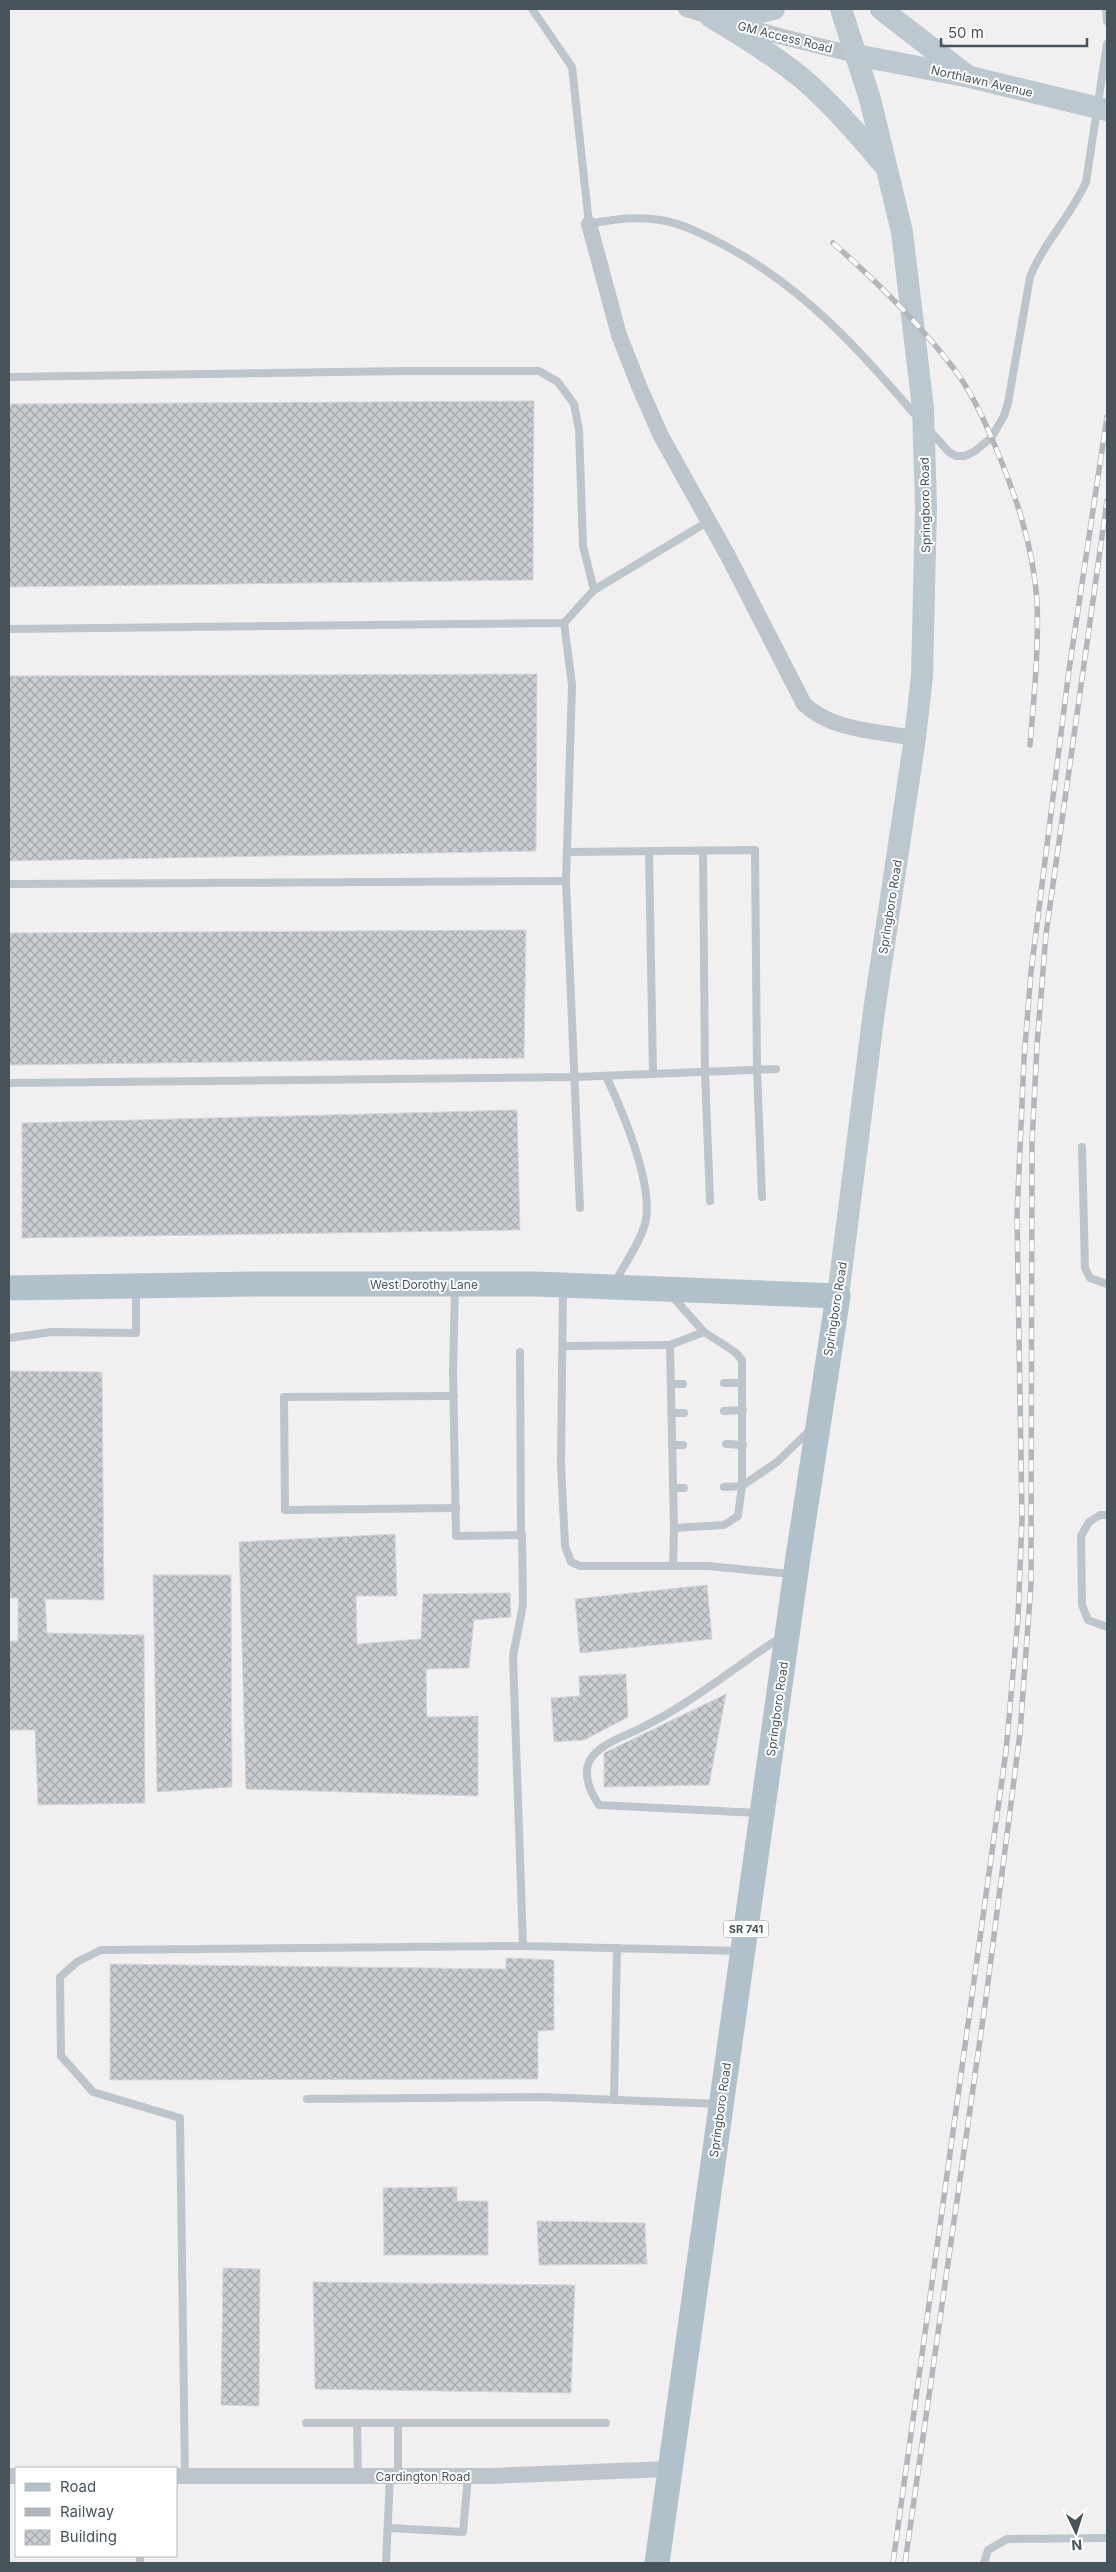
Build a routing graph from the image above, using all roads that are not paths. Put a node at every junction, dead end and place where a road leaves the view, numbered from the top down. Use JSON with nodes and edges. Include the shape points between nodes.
{"nodes":[{"id":1,"x":532,"y":9,"type":"edge"},
{"id":2,"x":686,"y":9,"type":"edge"},
{"id":3,"x":774,"y":9,"type":"edge"},
{"id":4,"x":841,"y":9,"type":"edge"},
{"id":5,"x":881,"y":9,"type":"edge"},
{"id":6,"x":1106,"y":9,"type":"edge"},
{"id":7,"x":711,"y":17,"type":"junction"},
{"id":8,"x":1107,"y":20,"type":"edge"},
{"id":9,"x":1107,"y":44,"type":"edge"},
{"id":10,"x":856,"y":55,"type":"junction"},
{"id":11,"x":970,"y":77,"type":"junction"},
{"id":12,"x":1107,"y":110,"type":"edge"},
{"id":13,"x":888,"y":170,"type":"junction"},
{"id":14,"x":589,"y":224,"type":"junction"},
{"id":15,"x":9,"y":377,"type":"edge"},
{"id":16,"x":709,"y":521,"type":"junction"},
{"id":17,"x":594,"y":590,"type":"junction"},
{"id":18,"x":564,"y":623,"type":"junction"},
{"id":19,"x":9,"y":629,"type":"edge"},
{"id":20,"x":915,"y":738,"type":"junction"},
{"id":21,"x":703,"y":850,"type":"junction"},
{"id":22,"x":649,"y":851,"type":"junction"},
{"id":23,"x":567,"y":852,"type":"junction"},
{"id":24,"x":566,"y":881,"type":"junction"},
{"id":25,"x":9,"y":884,"type":"edge"},
{"id":26,"x":776,"y":1069,"type":"dead end"},
{"id":27,"x":757,"y":1070,"type":"junction"},
{"id":28,"x":705,"y":1072,"type":"junction"},
{"id":29,"x":653,"y":1074,"type":"junction"},
{"id":30,"x":606,"y":1076,"type":"junction"},
{"id":31,"x":574,"y":1077,"type":"junction"},
{"id":32,"x":9,"y":1083,"type":"edge"},
{"id":33,"x":1082,"y":1147,"type":"dead end"},
{"id":34,"x":762,"y":1197,"type":"dead end"},
{"id":35,"x":710,"y":1200,"type":"dead end"},
{"id":36,"x":580,"y":1208,"type":"dead end"},
{"id":37,"x":455,"y":1284,"type":"junction"},
{"id":38,"x":1107,"y":1284,"type":"edge"},
{"id":39,"x":563,"y":1285,"type":"junction"},
{"id":40,"x":136,"y":1286,"type":"junction"},
{"id":41,"x":613,"y":1286,"type":"junction"},
{"id":42,"x":9,"y":1288,"type":"edge"},
{"id":43,"x":666,"y":1288,"type":"junction"},
{"id":44,"x":838,"y":1296,"type":"junction"},
{"id":45,"x":704,"y":1332,"type":"junction"},
{"id":46,"x":9,"y":1338,"type":"edge"},
{"id":47,"x":670,"y":1345,"type":"junction"},
{"id":48,"x":564,"y":1346,"type":"junction"},
{"id":49,"x":520,"y":1352,"type":"dead end"},
{"id":50,"x":724,"y":1383,"type":"dead end"},
{"id":51,"x":742,"y":1383,"type":"junction"},
{"id":52,"x":671,"y":1384,"type":"junction"},
{"id":53,"x":683,"y":1384,"type":"dead end"},
{"id":54,"x":454,"y":1396,"type":"junction"},
{"id":55,"x":742,"y":1410,"type":"junction"},
{"id":56,"x":724,"y":1411,"type":"dead end"},
{"id":57,"x":684,"y":1412,"type":"dead end"},
{"id":58,"x":672,"y":1413,"type":"junction"},
{"id":59,"x":818,"y":1421,"type":"junction"},
{"id":60,"x":726,"y":1444,"type":"dead end"},
{"id":61,"x":743,"y":1444,"type":"junction"},
{"id":62,"x":672,"y":1445,"type":"junction"},
{"id":63,"x":683,"y":1445,"type":"dead end"},
{"id":64,"x":742,"y":1486,"type":"junction"},
{"id":65,"x":724,"y":1487,"type":"dead end"},
{"id":66,"x":673,"y":1488,"type":"junction"},
{"id":67,"x":684,"y":1488,"type":"dead end"},
{"id":68,"x":456,"y":1508,"type":"junction"},
{"id":69,"x":1107,"y":1515,"type":"edge"},
{"id":70,"x":674,"y":1528,"type":"junction"},
{"id":71,"x":521,"y":1535,"type":"junction"},
{"id":72,"x":673,"y":1566,"type":"junction"},
{"id":73,"x":796,"y":1574,"type":"junction"},
{"id":74,"x":1107,"y":1627,"type":"edge"},
{"id":75,"x":788,"y":1633,"type":"junction"},
{"id":76,"x":762,"y":1813,"type":"junction"},
{"id":77,"x":523,"y":1946,"type":"junction"},
{"id":78,"x":617,"y":1948,"type":"junction"},
{"id":79,"x":742,"y":1951,"type":"junction"},
{"id":80,"x":307,"y":2099,"type":"dead end"},
{"id":81,"x":614,"y":2100,"type":"junction"},
{"id":82,"x":720,"y":2104,"type":"junction"},
{"id":83,"x":306,"y":2423,"type":"dead end"},
{"id":84,"x":357,"y":2423,"type":"junction"},
{"id":85,"x":606,"y":2423,"type":"dead end"},
{"id":86,"x":398,"y":2424,"type":"junction"},
{"id":87,"x":669,"y":2469,"type":"junction"},
{"id":88,"x":180,"y":2476,"type":"edge"},
{"id":89,"x":358,"y":2476,"type":"junction"},
{"id":90,"x":394,"y":2476,"type":"junction"},
{"id":91,"x":468,"y":2476,"type":"junction"},
{"id":92,"x":388,"y":2528,"type":"junction"},
{"id":93,"x":1107,"y":2538,"type":"edge"},
{"id":94,"x":386,"y":2563,"type":"edge"},
{"id":95,"x":657,"y":2563,"type":"edge"},
{"id":96,"x":984,"y":2563,"type":"edge"}],
"edges":[{"from":1,"to":14,"type":"lane","via":[[572,67]]},
{"from":2,"to":7,"type":"street","name":"GM Access Road"},
{"from":3,"to":7,"type":"main road"},
{"from":4,"to":10,"type":"main road","number":"SR 741"},
{"from":5,"to":11,"type":"main road"},
{"from":6,"to":8,"type":"lane"},
{"from":7,"to":10,"type":"street","name":"GM Access Road"},
{"from":7,"to":13,"type":"main road","via":[[802,79],[846,120]]},
{"from":9,"to":14,"type":"lane","via":[[1086,182],[1077,202],[1038,258],[1030,277],[1004,416],[991,438],[965,456],[949,452],[850,340],[817,309],[745,256],[710,238],[660,220],[636,218]]},
{"from":10,"to":11,"type":"main road","name":"Northlawn Avenue"},
{"from":10,"to":13,"type":"main road","name":"Springboro Road","number":"SR 741"},
{"from":11,"to":12,"type":"main road","name":"Northlawn Avenue"},
{"from":13,"to":20,"type":"main road","name":"Springboro Road","number":"SR 741","via":[[902,232],[923,408],[926,532],[922,668]]},
{"from":14,"to":16,"type":"street","via":[[638,386],[661,436]]},
{"from":15,"to":17,"type":"lane","via":[[539,372],[558,382],[574,404],[579,430],[584,546]]},
{"from":16,"to":17,"type":"lane"},
{"from":16,"to":20,"type":"street","via":[[804,704],[814,714],[832,723]]},
{"from":17,"to":18,"type":"lane"},
{"from":18,"to":19,"type":"lane"},
{"from":18,"to":23,"type":"lane","via":[[572,685]]},
{"from":20,"to":44,"type":"main road","name":"Springboro Road","number":"SR 741","via":[[874,1011]]},
{"from":21,"to":22,"type":"lane"},
{"from":21,"to":27,"type":"lane","via":[[755,850]]},
{"from":21,"to":28,"type":"lane"},
{"from":22,"to":23,"type":"lane"},
{"from":22,"to":29,"type":"lane"},
{"from":23,"to":24,"type":"lane"},
{"from":24,"to":25,"type":"lane"},
{"from":24,"to":31,"type":"lane"},
{"from":26,"to":27,"type":"lane"},
{"from":27,"to":28,"type":"lane"},
{"from":27,"to":34,"type":"lane"},
{"from":28,"to":29,"type":"lane"},
{"from":28,"to":35,"type":"lane"},
{"from":29,"to":30,"type":"lane"},
{"from":30,"to":31,"type":"lane"},
{"from":30,"to":41,"type":"lane","via":[[626,1120],[646,1196],[645,1226]]},
{"from":31,"to":32,"type":"lane"},
{"from":31,"to":36,"type":"lane"},
{"from":33,"to":38,"type":"lane","via":[[1085,1268],[1090,1278]]},
{"from":37,"to":39,"type":"main road","name":"West Dorothy Lane"},
{"from":37,"to":40,"type":"main road","name":"West Dorothy Lane"},
{"from":37,"to":54,"type":"lane"},
{"from":39,"to":41,"type":"main road","name":"West Dorothy Lane"},
{"from":39,"to":48,"type":"lane"},
{"from":40,"to":42,"type":"main road","name":"West Dorothy Lane"},
{"from":40,"to":46,"type":"lane","via":[[136,1333],[51,1332]]},
{"from":41,"to":43,"type":"main road","name":"West Dorothy Lane"},
{"from":43,"to":44,"type":"main road","name":"West Dorothy Lane"},
{"from":43,"to":45,"type":"lane"},
{"from":44,"to":59,"type":"main road","name":"Springboro Road","number":"SR 741"},
{"from":45,"to":47,"type":"lane"},
{"from":45,"to":51,"type":"lane","via":[[742,1360]]},
{"from":47,"to":48,"type":"lane"},
{"from":47,"to":52,"type":"lane"},
{"from":48,"to":72,"type":"lane","via":[[561,1464],[565,1546],[571,1562],[580,1566]]},
{"from":49,"to":71,"type":"lane"},
{"from":50,"to":51,"type":"lane"},
{"from":51,"to":55,"type":"lane"},
{"from":52,"to":53,"type":"lane"},
{"from":52,"to":58,"type":"lane"},
{"from":54,"to":68,"type":"lane"},
{"from":54,"to":68,"type":"lane","via":[[284,1397],[285,1510]]},
{"from":55,"to":56,"type":"lane"},
{"from":55,"to":61,"type":"lane"},
{"from":57,"to":58,"type":"lane"},
{"from":58,"to":62,"type":"lane"},
{"from":59,"to":64,"type":"lane","via":[[777,1462]]},
{"from":59,"to":73,"type":"main road","name":"Springboro Road","number":"SR 741"},
{"from":60,"to":61,"type":"lane"},
{"from":61,"to":64,"type":"lane"},
{"from":62,"to":63,"type":"lane"},
{"from":62,"to":66,"type":"lane"},
{"from":64,"to":65,"type":"lane"},
{"from":64,"to":70,"type":"lane","via":[[738,1516],[731,1521],[724,1525]]},
{"from":66,"to":67,"type":"lane"},
{"from":66,"to":70,"type":"lane"},
{"from":68,"to":71,"type":"lane","via":[[456,1536]]},
{"from":69,"to":74,"type":"lane","via":[[1100,1515],[1089,1522],[1081,1536],[1082,1605],[1088,1620]]},
{"from":70,"to":72,"type":"lane"},
{"from":71,"to":77,"type":"lane","via":[[523,1605],[512,1656]]},
{"from":72,"to":73,"type":"lane"},
{"from":73,"to":75,"type":"main road","name":"Springboro Road","number":"SR 741"},
{"from":75,"to":76,"type":"main road","name":"Springboro Road","number":"SR 741"},
{"from":75,"to":76,"type":"lane","via":[[655,1722],[597,1750],[589,1763],[587,1775],[590,1792],[598,1805]]},
{"from":76,"to":79,"type":"main road","name":"Springboro Road","number":"SR 741"},
{"from":77,"to":78,"type":"lane"},
{"from":77,"to":88,"type":"lane","via":[[101,1950],[77,1962],[60,1977],[61,2056],[93,2092],[180,2118]]},
{"from":78,"to":79,"type":"lane"},
{"from":78,"to":81,"type":"lane"},
{"from":79,"to":82,"type":"main road","name":"Springboro Road","number":"SR 741"},
{"from":80,"to":81,"type":"lane","via":[[542,2097]]},
{"from":81,"to":82,"type":"lane"},
{"from":82,"to":87,"type":"main road","name":"Springboro Road","number":"SR 741"},
{"from":83,"to":84,"type":"lane"},
{"from":84,"to":86,"type":"lane"},
{"from":84,"to":89,"type":"lane"},
{"from":85,"to":86,"type":"lane"},
{"from":86,"to":90,"type":"lane"},
{"from":87,"to":91,"type":"street","name":"Cardington Road"},
{"from":87,"to":95,"type":"main road","name":"Springboro Road","number":"SR 741"},
{"from":88,"to":89,"type":"street","name":"Cardington Road"},
{"from":89,"to":90,"type":"street","name":"Cardington Road"},
{"from":90,"to":91,"type":"street","name":"Cardington Road"},
{"from":90,"to":92,"type":"lane"},
{"from":91,"to":92,"type":"lane","via":[[464,2532]]},
{"from":92,"to":94,"type":"lane"},
{"from":93,"to":96,"type":"lane","via":[[1007,2539],[988,2550]]}]}
